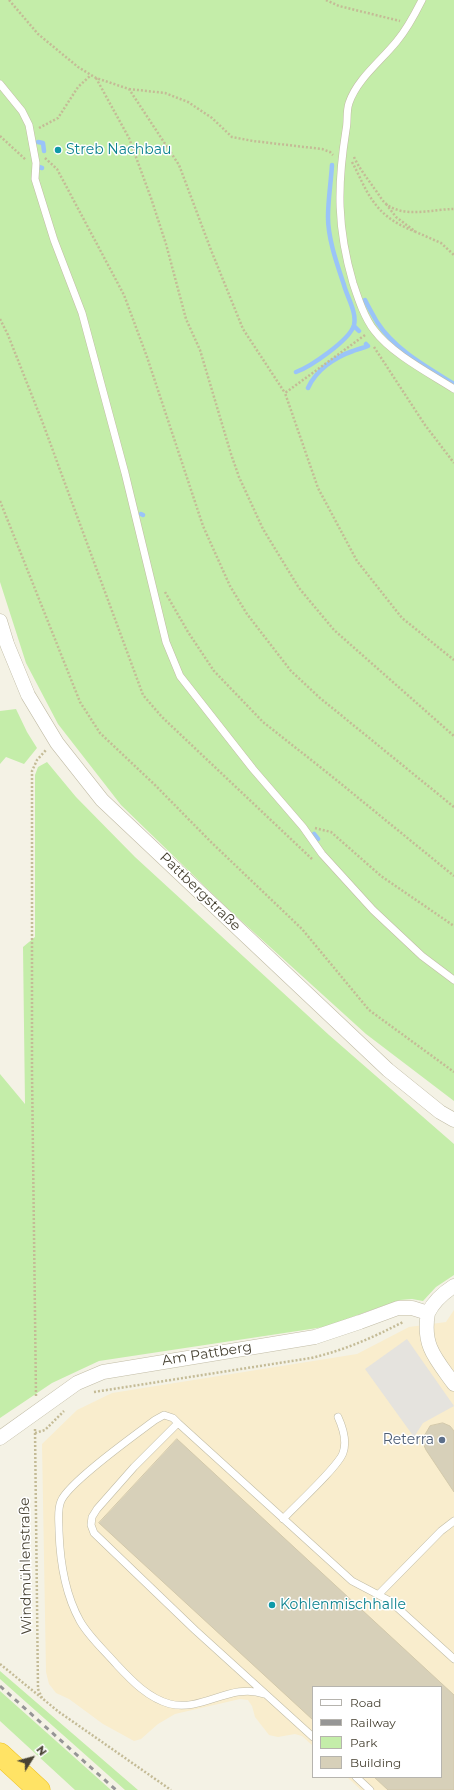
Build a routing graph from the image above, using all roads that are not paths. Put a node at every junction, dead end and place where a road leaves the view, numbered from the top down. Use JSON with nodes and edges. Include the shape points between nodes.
{"nodes":[{"id":1,"x":422,"y":0,"type":"edge"},
{"id":2,"x":0,"y":84,"type":"edge"},
{"id":3,"x":454,"y":389,"type":"edge"},
{"id":4,"x":0,"y":621,"type":"edge"},
{"id":5,"x":454,"y":980,"type":"edge"},
{"id":6,"x":454,"y":1120,"type":"edge"},
{"id":7,"x":454,"y":1286,"type":"edge"},
{"id":8,"x":428,"y":1316,"type":"junction"},
{"id":9,"x":454,"y":1384,"type":"edge"},
{"id":10,"x":338,"y":1417,"type":"dead end"},
{"id":11,"x":178,"y":1423,"type":"junction"},
{"id":12,"x":0,"y":1438,"type":"edge"},
{"id":13,"x":283,"y":1519,"type":"junction"},
{"id":14,"x":454,"y":1521,"type":"edge"},
{"id":15,"x":378,"y":1594,"type":"junction"},
{"id":16,"x":454,"y":1659,"type":"edge"},
{"id":17,"x":268,"y":1696,"type":"junction"},
{"id":18,"x":312,"y":1736,"type":"edge"},
{"id":19,"x":0,"y":1754,"type":"edge"},
{"id":20,"x":357,"y":1778,"type":"edge"},
{"id":21,"x":39,"y":1790,"type":"edge"},
{"id":22,"x":370,"y":1790,"type":"edge"}],
"edges":[{"from":1,"to":3,"type":"lane","via":[[398,41],[354,92],[349,103],[339,188],[340,221],[357,296],[374,329],[388,344]]},
{"from":2,"to":5,"type":"lane","via":[[22,111],[29,125],[36,163],[35,179],[54,240],[82,313],[125,473],[166,642],[180,676],[322,854],[373,910],[422,956]]},
{"from":4,"to":6,"type":"street","name":"Pattbergstraße","via":[[28,695],[57,743],[102,800],[388,1070],[440,1112]]},
{"from":7,"to":8,"type":"street","via":[[432,1304]]},
{"from":8,"to":9,"type":"street","via":[[426,1336],[429,1345]]},
{"from":8,"to":12,"type":"street","name":"Am Pattberg","via":[[412,1308],[398,1308],[315,1337],[115,1369],[77,1383]]},
{"from":10,"to":13,"type":"lane","via":[[344,1439],[343,1453],[333,1467]]},
{"from":11,"to":13,"type":"lane"},
{"from":11,"to":17,"type":"lane","via":[[97,1509],[91,1525],[98,1538]]},
{"from":11,"to":17,"type":"lane","via":[[164,1415],[154,1420],[76,1482],[61,1501],[59,1517],[62,1566],[72,1604],[88,1633],[142,1690],[155,1698],[181,1705],[195,1704],[245,1690]]},
{"from":13,"to":15,"type":"lane","via":[[352,1581]]},
{"from":14,"to":15,"type":"lane"},
{"from":15,"to":16,"type":"lane","via":[[401,1609]]},
{"from":17,"to":18,"type":"lane"},
{"from":19,"to":21,"type":"highway"},
{"from":20,"to":22,"type":"lane"}]}
